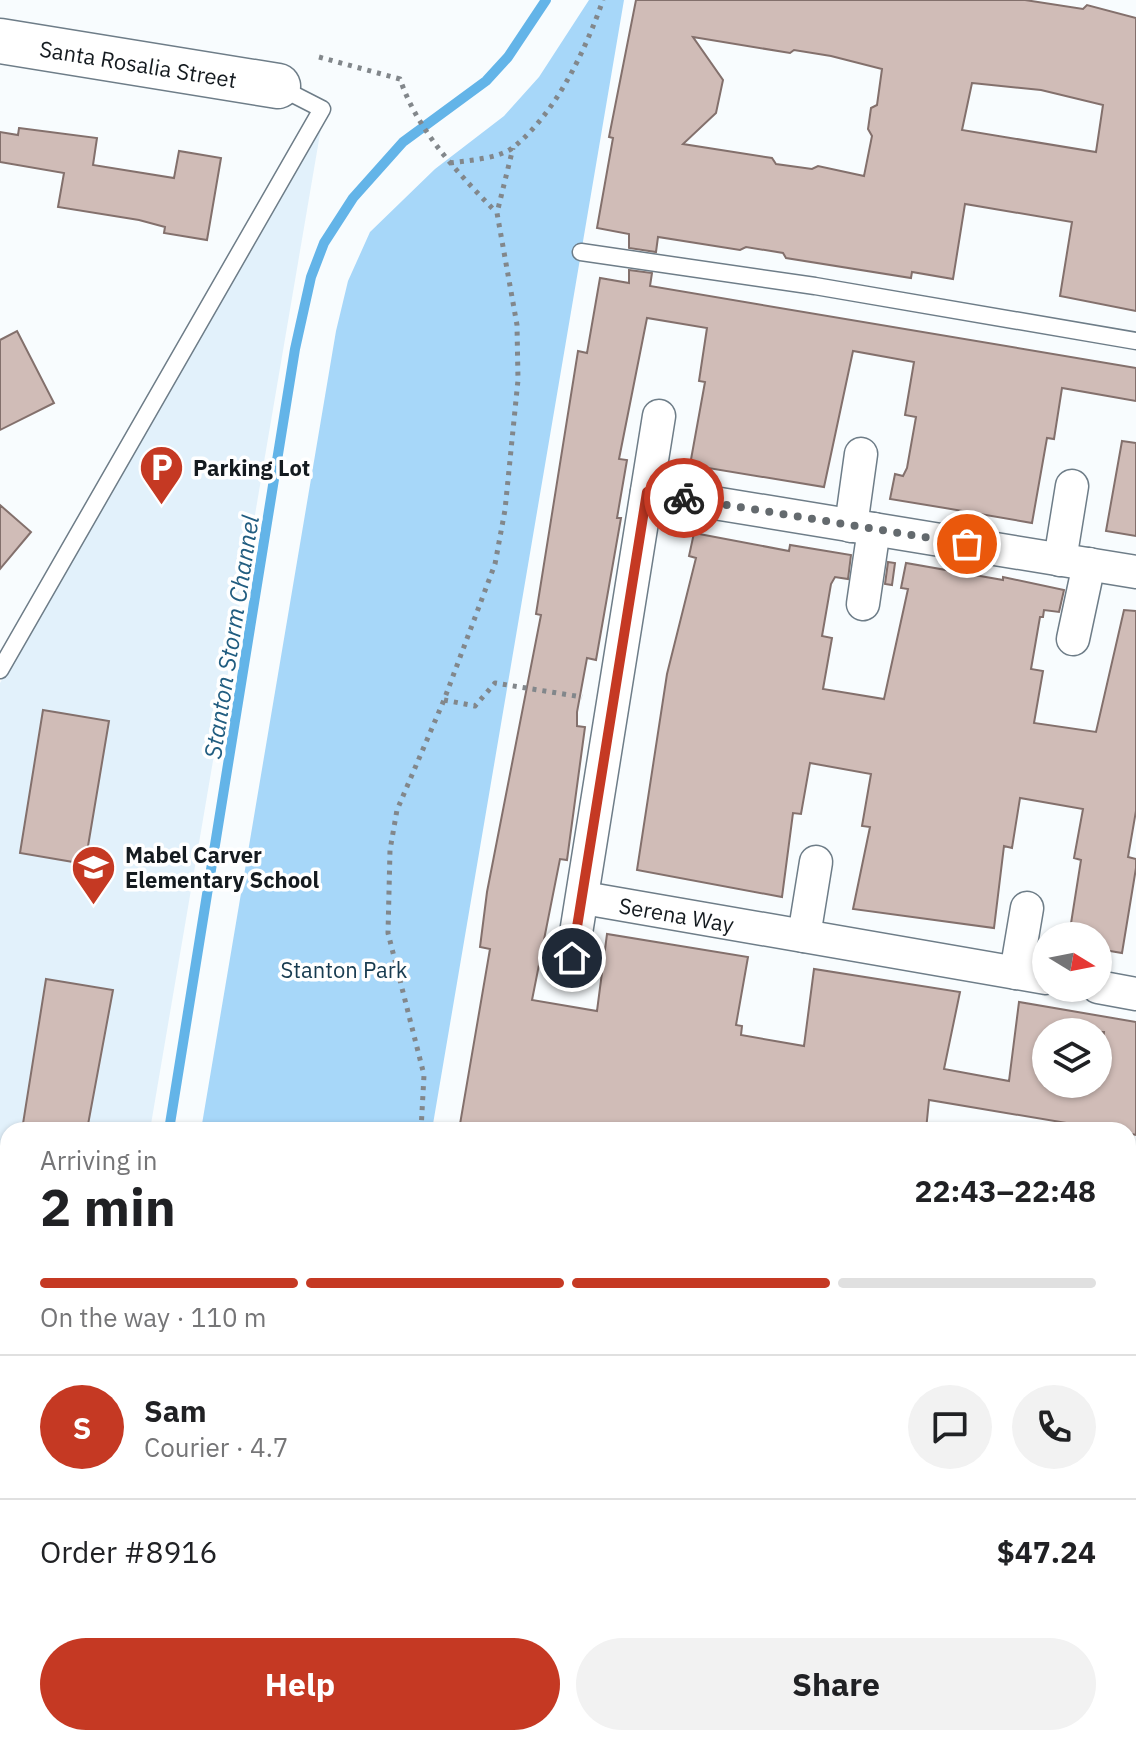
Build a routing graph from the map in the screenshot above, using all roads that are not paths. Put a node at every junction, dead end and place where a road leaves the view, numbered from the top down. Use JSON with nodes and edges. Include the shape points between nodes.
{"nodes":[{"id":1,"x":0,"y":41,"type":"edge"},
{"id":2,"x":278,"y":86,"type":"joint"},
{"id":3,"x":581,"y":252,"type":"dead end"},
{"id":4,"x":1136,"y":341,"type":"edge"},
{"id":5,"x":659,"y":416,"type":"dead end"},
{"id":6,"x":861,"y":454,"type":"dead end"},
{"id":7,"x":1072,"y":486,"type":"dead end"},
{"id":8,"x":647,"y":492,"type":"junction"},
{"id":9,"x":863,"y":527,"type":"junction"},
{"id":10,"x":1075,"y":562,"type":"junction"},
{"id":11,"x":1136,"y":572,"type":"edge"},
{"id":12,"x":863,"y":604,"type":"dead end"},
{"id":13,"x":1073,"y":639,"type":"dead end"},
{"id":14,"x":0,"y":670,"type":"edge"},
{"id":15,"x":816,"y":862,"type":"dead end"},
{"id":16,"x":584,"y":898,"type":"junction"},
{"id":17,"x":1027,"y":908,"type":"dead end"},
{"id":18,"x":804,"y":936,"type":"junction"},
{"id":19,"x":572,"y":958,"type":"dead end"},
{"id":20,"x":1031,"y":976,"type":"edge"},
{"id":21,"x":1112,"y":990,"type":"edge"},
{"id":22,"x":1136,"y":994,"type":"edge"}],
"edges":[{"from":1,"to":2,"type":"street","name":"Santa Rosalia Street"},
{"from":2,"to":14,"type":"lane","via":[[322,109]]},
{"from":3,"to":4,"type":"lane"},
{"from":5,"to":8,"type":"street"},
{"from":6,"to":9,"type":"street"},
{"from":7,"to":10,"type":"street"},
{"from":8,"to":9,"type":"street"},
{"from":8,"to":16,"type":"street"},
{"from":9,"to":10,"type":"street"},
{"from":9,"to":12,"type":"street"},
{"from":10,"to":11,"type":"street"},
{"from":10,"to":13,"type":"street"},
{"from":15,"to":18,"type":"street"},
{"from":16,"to":18,"type":"street","name":"Serena Way"},
{"from":16,"to":19,"type":"street"},
{"from":17,"to":20,"type":"street"},
{"from":18,"to":20,"type":"street","name":"Serena Way"},
{"from":21,"to":22,"type":"street"}]}
